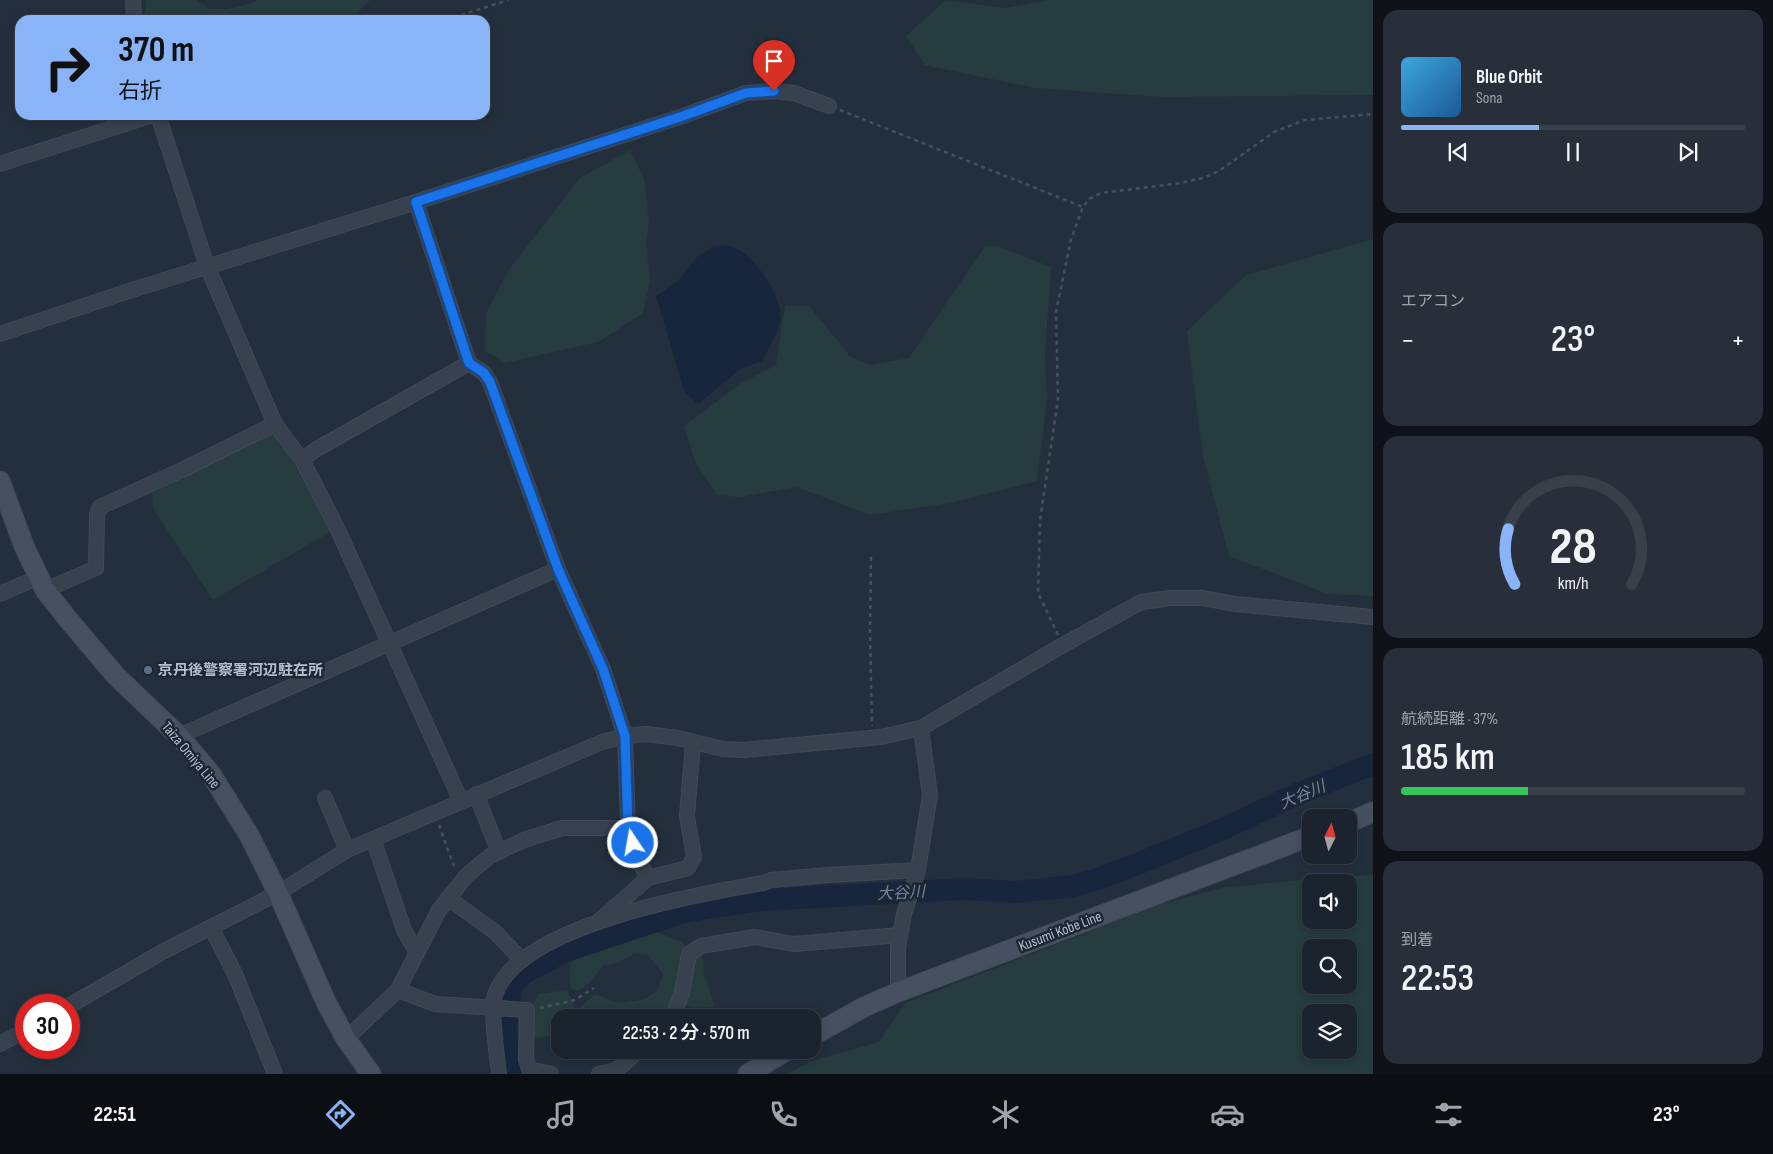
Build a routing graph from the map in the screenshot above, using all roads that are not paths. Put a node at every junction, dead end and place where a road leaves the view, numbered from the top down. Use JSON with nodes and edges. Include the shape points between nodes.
{"nodes":[{"id":1,"x":133,"y":0,"type":"edge"},
{"id":2,"x":134,"y":15,"type":"edge"},
{"id":3,"x":828,"y":106,"type":"road end"},
{"id":4,"x":136,"y":120,"type":"edge"},
{"id":5,"x":160,"y":120,"type":"edge"},
{"id":6,"x":0,"y":164,"type":"edge"},
{"id":7,"x":416,"y":202,"type":"junction"},
{"id":8,"x":207,"y":266,"type":"junction"},
{"id":9,"x":0,"y":334,"type":"edge"},
{"id":10,"x":469,"y":363,"type":"junction"},
{"id":11,"x":275,"y":424,"type":"junction"},
{"id":12,"x":302,"y":460,"type":"junction"},
{"id":13,"x":0,"y":481,"type":"edge"},
{"id":14,"x":558,"y":569,"type":"junction"},
{"id":15,"x":42,"y":583,"type":"junction"},
{"id":16,"x":0,"y":594,"type":"edge"},
{"id":17,"x":1373,"y":617,"type":"edge"},
{"id":18,"x":390,"y":644,"type":"junction"},
{"id":19,"x":921,"y":728,"type":"junction"},
{"id":20,"x":179,"y":736,"type":"junction"},
{"id":21,"x":625,"y":736,"type":"junction"},
{"id":22,"x":693,"y":742,"type":"junction"},
{"id":23,"x":476,"y":794,"type":"junction"},
{"id":24,"x":325,"y":798,"type":"dead end"},
{"id":25,"x":461,"y":801,"type":"junction"},
{"id":26,"x":1373,"y":812,"type":"edge"},
{"id":27,"x":1358,"y":818,"type":"edge"},
{"id":28,"x":628,"y":828,"type":"junction"},
{"id":29,"x":373,"y":839,"type":"junction"},
{"id":30,"x":1302,"y":839,"type":"edge"},
{"id":31,"x":347,"y":850,"type":"junction"},
{"id":32,"x":499,"y":852,"type":"junction"},
{"id":33,"x":918,"y":870,"type":"junction"},
{"id":34,"x":648,"y":878,"type":"junction"},
{"id":35,"x":278,"y":893,"type":"junction"},
{"id":36,"x":448,"y":898,"type":"junction"},
{"id":37,"x":598,"y":922,"type":"junction"},
{"id":38,"x":211,"y":927,"type":"junction"},
{"id":39,"x":900,"y":935,"type":"junction"},
{"id":40,"x":417,"y":953,"type":"junction"},
{"id":41,"x":522,"y":960,"type":"junction"},
{"id":42,"x":398,"y":990,"type":"junction"},
{"id":43,"x":898,"y":992,"type":"junction"},
{"id":44,"x":80,"y":1000,"type":"edge"},
{"id":45,"x":498,"y":1008,"type":"junction"},
{"id":46,"x":676,"y":1009,"type":"edge"},
{"id":47,"x":821,"y":1031,"type":"edge"},
{"id":48,"x":15,"y":1036,"type":"edge"},
{"id":49,"x":346,"y":1040,"type":"junction"},
{"id":50,"x":0,"y":1044,"type":"edge"},
{"id":51,"x":630,"y":1059,"type":"edge"},
{"id":52,"x":772,"y":1059,"type":"edge"},
{"id":53,"x":617,"y":1072,"type":"edge"},
{"id":54,"x":275,"y":1074,"type":"edge"},
{"id":55,"x":371,"y":1074,"type":"edge"},
{"id":56,"x":499,"y":1074,"type":"edge"},
{"id":57,"x":551,"y":1074,"type":"edge"},
{"id":58,"x":600,"y":1074,"type":"edge"},
{"id":59,"x":748,"y":1074,"type":"edge"}],
"edges":[{"from":1,"to":2,"type":"street"},
{"from":3,"to":7,"type":"street","via":[[794,93],[746,93]]},
{"from":4,"to":6,"type":"street"},
{"from":5,"to":8,"type":"street"},
{"from":7,"to":8,"type":"street"},
{"from":7,"to":10,"type":"street"},
{"from":8,"to":9,"type":"street"},
{"from":8,"to":11,"type":"street"},
{"from":10,"to":12,"type":"street"},
{"from":10,"to":14,"type":"street","via":[[484,373],[490,382]]},
{"from":11,"to":12,"type":"street"},
{"from":11,"to":15,"type":"street","via":[[184,470],[100,507],[97,514],[96,568]]},
{"from":12,"to":18,"type":"street"},
{"from":13,"to":15,"type":"main road","name":"Taiza Omiya Line","via":[[24,546]]},
{"from":14,"to":18,"type":"street"},
{"from":14,"to":21,"type":"street","via":[[603,669]]},
{"from":15,"to":16,"type":"street"},
{"from":15,"to":20,"type":"main road","name":"Taiza Omiya Line","via":[[116,676]]},
{"from":17,"to":19,"type":"street","via":[[1234,604],[1203,598],[1141,602]]},
{"from":18,"to":20,"type":"street"},
{"from":18,"to":25,"type":"street"},
{"from":19,"to":22,"type":"street","via":[[872,738],[744,750]]},
{"from":19,"to":33,"type":"street","via":[[930,795]]},
{"from":20,"to":35,"type":"main road","name":"Taiza Omiya Line","via":[[211,774],[249,835]]},
{"from":21,"to":22,"type":"street","via":[[646,734]]},
{"from":21,"to":23,"type":"street","via":[[602,742]]},
{"from":21,"to":28,"type":"street"},
{"from":22,"to":34,"type":"street","via":[[687,816],[694,857],[688,868]]},
{"from":23,"to":25,"type":"street"},
{"from":23,"to":32,"type":"street"},
{"from":24,"to":31,"type":"street"},
{"from":25,"to":29,"type":"street"},
{"from":26,"to":27,"type":"main road"},
{"from":28,"to":32,"type":"street","via":[[562,828]]},
{"from":28,"to":34,"type":"street"},
{"from":29,"to":31,"type":"street"},
{"from":29,"to":40,"type":"street","via":[[404,930]]},
{"from":30,"to":43,"type":"main road","name":"Kusumi Kobe Line"},
{"from":31,"to":35,"type":"street"},
{"from":32,"to":36,"type":"street","via":[[467,875]]},
{"from":33,"to":37,"type":"street","via":[[771,880],[634,909]]},
{"from":33,"to":39,"type":"street"},
{"from":34,"to":37,"type":"street"},
{"from":35,"to":38,"type":"street"},
{"from":35,"to":49,"type":"main road","name":"Taiza Omiya Line"},
{"from":36,"to":40,"type":"street"},
{"from":36,"to":41,"type":"street","via":[[495,932]]},
{"from":37,"to":41,"type":"street","via":[[538,949]]},
{"from":38,"to":44,"type":"street"},
{"from":38,"to":54,"type":"street","via":[[235,974]]},
{"from":39,"to":43,"type":"street"},
{"from":39,"to":46,"type":"street","via":[[794,944],[754,937],[700,946],[689,954]]},
{"from":40,"to":42,"type":"street"},
{"from":41,"to":45,"type":"street","via":[[500,983],[494,996]]},
{"from":42,"to":45,"type":"street","via":[[435,1004]]},
{"from":42,"to":49,"type":"street"},
{"from":43,"to":47,"type":"main road","name":"Kusumi Kobe Line"},
{"from":45,"to":56,"type":"street","via":[[494,1024]]},
{"from":45,"to":57,"type":"street","via":[[525,1011],[529,1069]]},
{"from":48,"to":50,"type":"street"},
{"from":49,"to":55,"type":"main road","name":"Taiza Omiya Line"},
{"from":51,"to":53,"type":"street"},
{"from":52,"to":59,"type":"main road"},
{"from":53,"to":58,"type":"street"}]}
